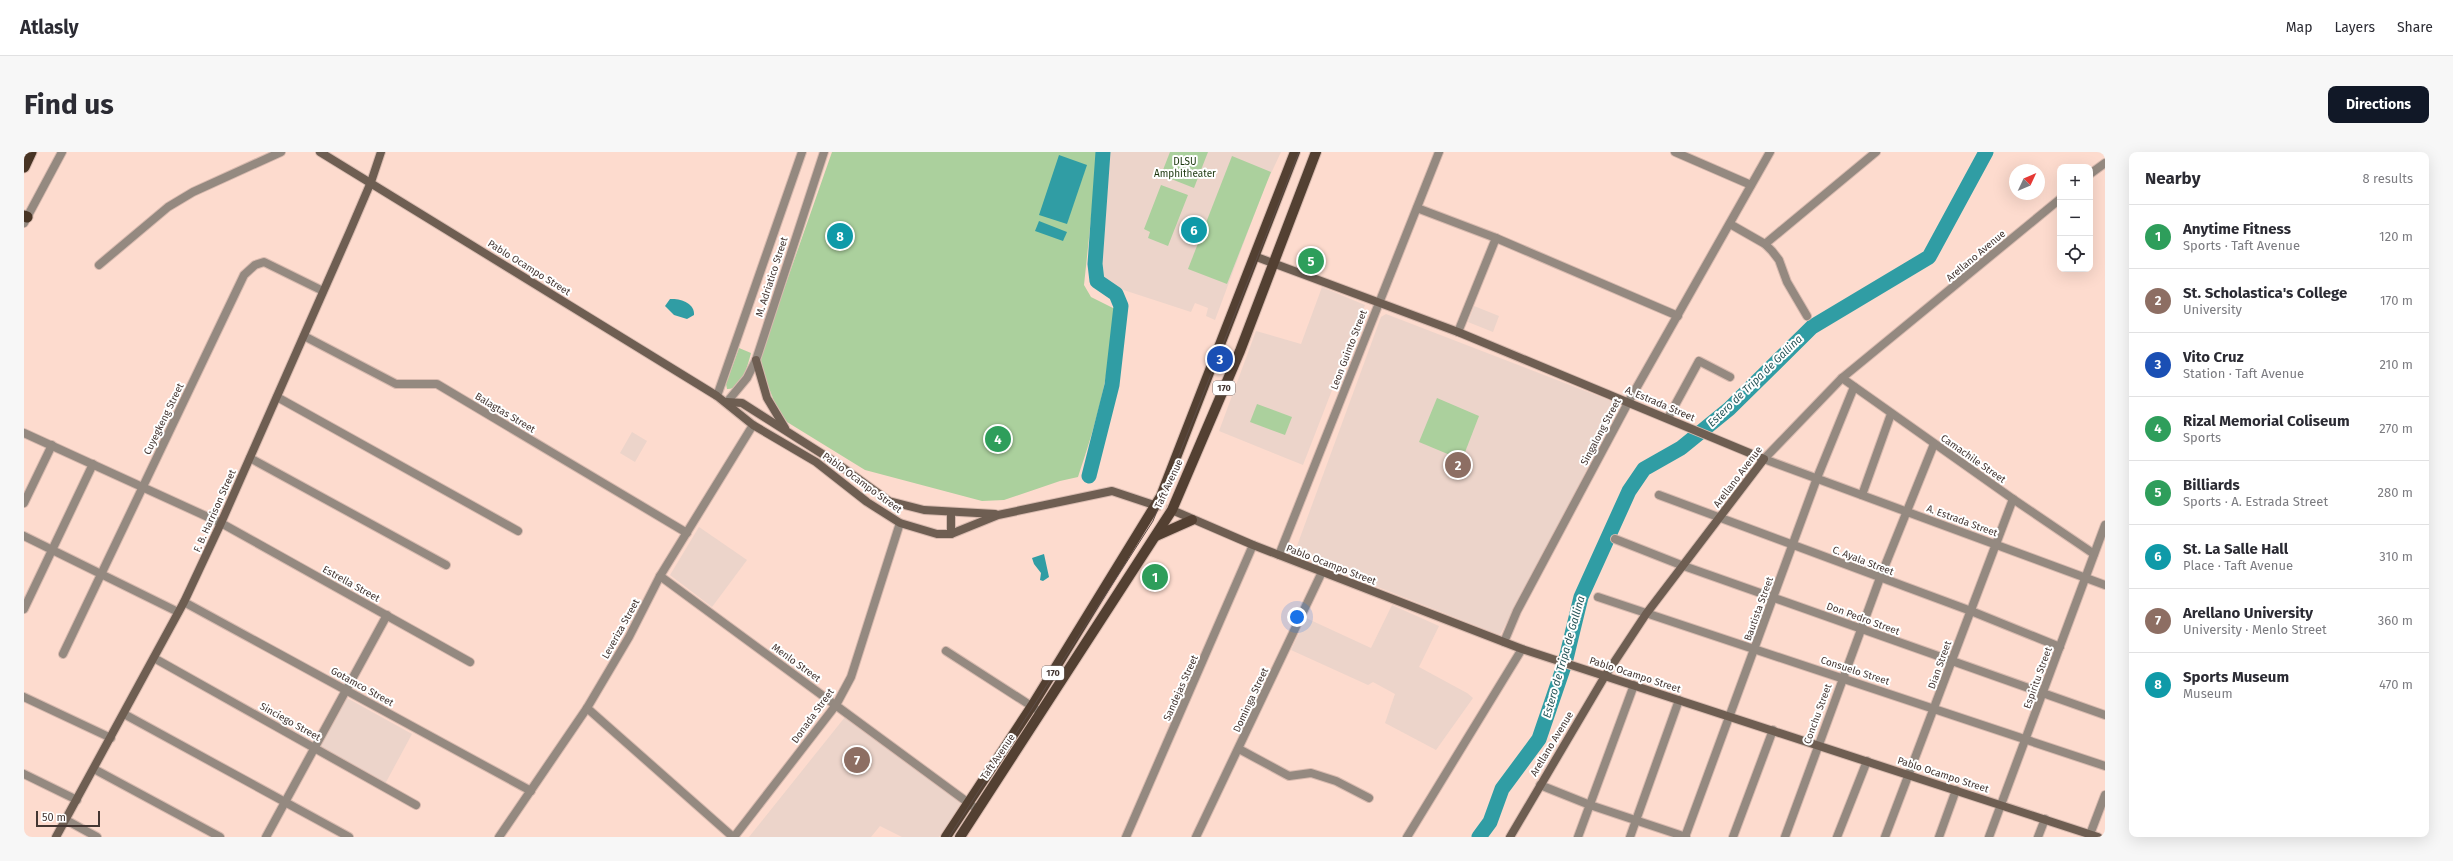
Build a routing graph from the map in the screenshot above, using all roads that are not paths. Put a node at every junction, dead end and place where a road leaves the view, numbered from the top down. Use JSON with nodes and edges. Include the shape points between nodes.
{"nodes":[{"id":1,"x":32,"y":152,"type":"edge"},
{"id":2,"x":62,"y":152,"type":"edge"},
{"id":3,"x":281,"y":152,"type":"edge"},
{"id":4,"x":320,"y":152,"type":"edge"},
{"id":5,"x":380,"y":152,"type":"edge"},
{"id":6,"x":802,"y":152,"type":"edge"},
{"id":7,"x":824,"y":152,"type":"edge"},
{"id":8,"x":1295,"y":152,"type":"edge"},
{"id":9,"x":1316,"y":152,"type":"edge"},
{"id":10,"x":1439,"y":152,"type":"edge"},
{"id":11,"x":1675,"y":152,"type":"edge"},
{"id":12,"x":1770,"y":152,"type":"edge"},
{"id":13,"x":1876,"y":152,"type":"edge"},
{"id":14,"x":2105,"y":163,"type":"edge"},
{"id":15,"x":24,"y":167,"type":"edge"},
{"id":16,"x":2093,"y":172,"type":"edge"},
{"id":17,"x":371,"y":182,"type":"junction"},
{"id":18,"x":1751,"y":185,"type":"junction"},
{"id":19,"x":2059,"y":200,"type":"edge"},
{"id":20,"x":1417,"y":208,"type":"junction"},
{"id":21,"x":25,"y":219,"type":"edge"},
{"id":22,"x":1730,"y":224,"type":"junction"},
{"id":23,"x":1496,"y":238,"type":"junction"},
{"id":24,"x":1766,"y":244,"type":"junction"},
{"id":25,"x":1254,"y":256,"type":"junction"},
{"id":26,"x":1273,"y":264,"type":"junction"},
{"id":27,"x":99,"y":265,"type":"dead end"},
{"id":28,"x":323,"y":292,"type":"junction"},
{"id":29,"x":1379,"y":302,"type":"junction"},
{"id":30,"x":1678,"y":316,"type":"junction"},
{"id":31,"x":1807,"y":316,"type":"dead end"},
{"id":32,"x":1458,"y":332,"type":"junction"},
{"id":33,"x":304,"y":336,"type":"junction"},
{"id":34,"x":756,"y":360,"type":"junction"},
{"id":35,"x":1730,"y":377,"type":"dead end"},
{"id":36,"x":1842,"y":378,"type":"junction"},
{"id":37,"x":1854,"y":388,"type":"junction"},
{"id":38,"x":717,"y":396,"type":"junction"},
{"id":39,"x":277,"y":397,"type":"junction"},
{"id":40,"x":1629,"y":401,"type":"junction"},
{"id":41,"x":727,"y":402,"type":"junction"},
{"id":42,"x":1892,"y":414,"type":"junction"},
{"id":43,"x":1668,"y":418,"type":"junction"},
{"id":44,"x":753,"y":425,"type":"junction"},
{"id":45,"x":24,"y":432,"type":"edge"},
{"id":46,"x":788,"y":432,"type":"junction"},
{"id":47,"x":1934,"y":444,"type":"junction"},
{"id":48,"x":52,"y":445,"type":"junction"},
{"id":49,"x":250,"y":458,"type":"junction"},
{"id":50,"x":1764,"y":459,"type":"junction"},
{"id":51,"x":93,"y":464,"type":"junction"},
{"id":52,"x":1817,"y":478,"type":"junction"},
{"id":53,"x":143,"y":487,"type":"junction"},
{"id":54,"x":1862,"y":494,"type":"junction"},
{"id":55,"x":1659,"y":495,"type":"dead end"},
{"id":56,"x":2013,"y":499,"type":"junction"},
{"id":57,"x":889,"y":501,"type":"junction"},
{"id":58,"x":24,"y":503,"type":"edge"},
{"id":59,"x":1154,"y":505,"type":"junction"},
{"id":60,"x":1172,"y":510,"type":"junction"},
{"id":61,"x":1906,"y":511,"type":"junction"},
{"id":62,"x":951,"y":512,"type":"junction"},
{"id":63,"x":998,"y":514,"type":"junction"},
{"id":64,"x":887,"y":515,"type":"junction"},
{"id":65,"x":1718,"y":519,"type":"junction"},
{"id":66,"x":1192,"y":520,"type":"junction"},
{"id":67,"x":221,"y":523,"type":"junction"},
{"id":68,"x":900,"y":523,"type":"junction"},
{"id":69,"x":2105,"y":525,"type":"edge"},
{"id":70,"x":518,"y":531,"type":"dead end"},
{"id":71,"x":687,"y":533,"type":"junction"},
{"id":72,"x":951,"y":534,"type":"junction"},
{"id":73,"x":24,"y":536,"type":"edge"},
{"id":74,"x":1153,"y":538,"type":"junction"},
{"id":75,"x":1615,"y":539,"type":"dead end"},
{"id":76,"x":1996,"y":544,"type":"junction"},
{"id":77,"x":1253,"y":545,"type":"junction"},
{"id":78,"x":1793,"y":545,"type":"junction"},
{"id":79,"x":53,"y":550,"type":"junction"},
{"id":80,"x":2094,"y":554,"type":"junction"},
{"id":81,"x":1279,"y":556,"type":"junction"},
{"id":82,"x":446,"y":565,"type":"dead end"},
{"id":83,"x":1681,"y":565,"type":"junction"},
{"id":84,"x":1322,"y":572,"type":"junction"},
{"id":85,"x":101,"y":574,"type":"junction"},
{"id":86,"x":660,"y":576,"type":"junction"},
{"id":87,"x":1880,"y":578,"type":"junction"},
{"id":88,"x":2085,"y":578,"type":"junction"},
{"id":89,"x":2105,"y":585,"type":"edge"},
{"id":90,"x":1598,"y":597,"type":"dead end"},
{"id":91,"x":1774,"y":598,"type":"junction"},
{"id":92,"x":184,"y":602,"type":"junction"},
{"id":93,"x":24,"y":609,"type":"edge"},
{"id":94,"x":1971,"y":611,"type":"junction"},
{"id":95,"x":178,"y":612,"type":"junction"},
{"id":96,"x":1646,"y":614,"type":"junction"},
{"id":97,"x":387,"y":615,"type":"junction"},
{"id":98,"x":1860,"y":629,"type":"junction"},
{"id":99,"x":1504,"y":642,"type":"junction"},
{"id":100,"x":2060,"y":647,"type":"junction"},
{"id":101,"x":1522,"y":649,"type":"junction"},
{"id":102,"x":1755,"y":649,"type":"junction"},
{"id":103,"x":946,"y":651,"type":"dead end"},
{"id":104,"x":63,"y":654,"type":"dead end"},
{"id":105,"x":154,"y":658,"type":"junction"},
{"id":106,"x":470,"y":662,"type":"dead end"},
{"id":107,"x":1951,"y":662,"type":"junction"},
{"id":108,"x":1605,"y":676,"type":"junction"},
{"id":109,"x":1842,"y":677,"type":"junction"},
{"id":110,"x":1634,"y":686,"type":"junction"},
{"id":111,"x":347,"y":690,"type":"junction"},
{"id":112,"x":2043,"y":692,"type":"junction"},
{"id":113,"x":24,"y":697,"type":"edge"},
{"id":114,"x":1679,"y":700,"type":"junction"},
{"id":115,"x":836,"y":705,"type":"junction"},
{"id":116,"x":1032,"y":706,"type":"junction"},
{"id":117,"x":587,"y":708,"type":"junction"},
{"id":118,"x":1934,"y":708,"type":"junction"},
{"id":119,"x":1042,"y":712,"type":"junction"},
{"id":120,"x":124,"y":714,"type":"junction"},
{"id":121,"x":2105,"y":715,"type":"edge"},
{"id":122,"x":1731,"y":716,"type":"junction"},
{"id":123,"x":1773,"y":730,"type":"junction"},
{"id":124,"x":111,"y":738,"type":"junction"},
{"id":125,"x":2025,"y":739,"type":"junction"},
{"id":126,"x":1817,"y":744,"type":"junction"},
{"id":127,"x":316,"y":747,"type":"junction"},
{"id":128,"x":1239,"y":749,"type":"junction"},
{"id":129,"x":1867,"y":761,"type":"junction"},
{"id":130,"x":2105,"y":766,"type":"edge"},
{"id":131,"x":94,"y":769,"type":"junction"},
{"id":132,"x":24,"y":774,"type":"edge"},
{"id":133,"x":1909,"y":776,"type":"junction"},
{"id":134,"x":1540,"y":785,"type":"junction"},
{"id":135,"x":1956,"y":790,"type":"junction"},
{"id":136,"x":531,"y":791,"type":"junction"},
{"id":137,"x":2105,"y":795,"type":"edge"},
{"id":138,"x":1369,"y":798,"type":"dead end"},
{"id":139,"x":77,"y":800,"type":"junction"},
{"id":140,"x":285,"y":802,"type":"junction"},
{"id":141,"x":968,"y":803,"type":"junction"},
{"id":142,"x":416,"y":805,"type":"dead end"},
{"id":143,"x":1590,"y":805,"type":"junction"},
{"id":144,"x":2001,"y":805,"type":"junction"},
{"id":145,"x":978,"y":810,"type":"junction"},
{"id":146,"x":2045,"y":819,"type":"junction"},
{"id":147,"x":66,"y":820,"type":"junction"},
{"id":148,"x":1636,"y":820,"type":"junction"},
{"id":149,"x":2093,"y":836,"type":"edge"},
{"id":150,"x":56,"y":837,"type":"edge"},
{"id":151,"x":97,"y":837,"type":"edge"},
{"id":152,"x":220,"y":837,"type":"edge"},
{"id":153,"x":266,"y":837,"type":"edge"},
{"id":154,"x":349,"y":837,"type":"edge"},
{"id":155,"x":499,"y":837,"type":"edge"},
{"id":156,"x":734,"y":837,"type":"edge"},
{"id":157,"x":946,"y":837,"type":"edge"},
{"id":158,"x":960,"y":837,"type":"edge"},
{"id":159,"x":1126,"y":837,"type":"edge"},
{"id":160,"x":1196,"y":837,"type":"edge"},
{"id":161,"x":1407,"y":837,"type":"edge"},
{"id":162,"x":1510,"y":837,"type":"edge"},
{"id":163,"x":1578,"y":837,"type":"edge"},
{"id":164,"x":1630,"y":837,"type":"edge"},
{"id":165,"x":1686,"y":837,"type":"edge"},
{"id":166,"x":1733,"y":837,"type":"edge"},
{"id":167,"x":1785,"y":837,"type":"edge"},
{"id":168,"x":1838,"y":837,"type":"edge"},
{"id":169,"x":1885,"y":837,"type":"edge"},
{"id":170,"x":1939,"y":837,"type":"edge"},
{"id":171,"x":1989,"y":837,"type":"edge"},
{"id":172,"x":2038,"y":837,"type":"edge"}],
"edges":[{"from":1,"to":15,"type":"highway"},
{"from":2,"to":21,"type":"street"},
{"from":3,"to":27,"type":"street","via":[[193,192],[168,207]]},
{"from":4,"to":17,"type":"main road","name":"Pablo Ocampo Street"},
{"from":5,"to":17,"type":"main road","name":"F. B. Harrison Street"},
{"from":6,"to":38,"type":"street","name":"M. Adriatico Street"},
{"from":7,"to":34,"type":"street","name":"M. Adriatico Street"},
{"from":8,"to":25,"type":"main road","name":"Taft Avenue","number":"170"},
{"from":9,"to":26,"type":"main road","name":"Taft Avenue","number":"170"},
{"from":10,"to":20,"type":"street","name":"Leon Guinto Street"},
{"from":11,"to":18,"type":"street"},
{"from":12,"to":18,"type":"street","name":"Singalong Street"},
{"from":13,"to":24,"type":"street"},
{"from":14,"to":16,"type":"street"},
{"from":17,"to":28,"type":"main road","name":"F. B. Harrison Street"},
{"from":17,"to":38,"type":"main road","name":"Pablo Ocampo Street"},
{"from":18,"to":22,"type":"street","name":"Singalong Street"},
{"from":19,"to":36,"type":"street","name":"Arellano Avenue"},
{"from":20,"to":23,"type":"street"},
{"from":20,"to":29,"type":"street","name":"Leon Guinto Street"},
{"from":22,"to":24,"type":"street"},
{"from":22,"to":30,"type":"street","name":"Singalong Street"},
{"from":23,"to":30,"type":"street"},
{"from":23,"to":32,"type":"street"},
{"from":24,"to":31,"type":"street","via":[[1779,260],[1787,282]]},
{"from":25,"to":26,"type":"main road","name":"A. Estrada Street"},
{"from":25,"to":59,"type":"main road","name":"Taft Avenue","number":"170","via":[[1161,496]]},
{"from":26,"to":29,"type":"main road","name":"A. Estrada Street"},
{"from":26,"to":60,"type":"main road","name":"Taft Avenue","number":"170","via":[[1240,351]]},
{"from":28,"to":33,"type":"main road","name":"F. B. Harrison Street"},
{"from":28,"to":53,"type":"street","name":"Cuyegkeng Street","via":[[264,262],[255,265],[244,275]]},
{"from":29,"to":32,"type":"main road","name":"A. Estrada Street"},
{"from":29,"to":81,"type":"street","name":"Leon Guinto Street"},
{"from":30,"to":40,"type":"street","name":"Singalong Street"},
{"from":32,"to":40,"type":"main road","name":"A. Estrada Street"},
{"from":33,"to":39,"type":"main road","name":"F. B. Harrison Street"},
{"from":33,"to":71,"type":"street","name":"Balagtas Street","via":[[396,384],[437,384]]},
{"from":34,"to":41,"type":"street","name":"M. Adriatico Street","via":[[748,378]]},
{"from":34,"to":46,"type":"main road","via":[[767,398]]},
{"from":35,"to":43,"type":"street","via":[[1699,361]]},
{"from":36,"to":37,"type":"street","name":"Camachile Street"},
{"from":36,"to":50,"type":"street","name":"Arellano Avenue"},
{"from":37,"to":42,"type":"street","name":"Camachile Street"},
{"from":37,"to":52,"type":"street","name":"Bautista Street"},
{"from":38,"to":41,"type":"main road","name":"Pablo Ocampo Street"},
{"from":39,"to":49,"type":"main road","name":"F. B. Harrison Street"},
{"from":39,"to":70,"type":"street"},
{"from":40,"to":43,"type":"main road","name":"A. Estrada Street"},
{"from":40,"to":99,"type":"street","name":"Singalong Street","via":[[1517,611]]},
{"from":41,"to":44,"type":"main road","name":"Pablo Ocampo Street"},
{"from":41,"to":46,"type":"main road","name":"Pablo Ocampo Street","via":[[742,403]]},
{"from":42,"to":47,"type":"street","name":"Camachile Street"},
{"from":42,"to":54,"type":"street"},
{"from":43,"to":50,"type":"main road","name":"A. Estrada Street"},
{"from":44,"to":64,"type":"main road","name":"Pablo Ocampo Street","via":[[816,462]]},
{"from":44,"to":71,"type":"street","name":"Leveriza Street"},
{"from":45,"to":48,"type":"street","name":"Estrella Street"},
{"from":46,"to":57,"type":"main road","name":"Pablo Ocampo Street"},
{"from":47,"to":56,"type":"street","name":"Camachile Street"},
{"from":47,"to":61,"type":"street","name":"Conchu Street"},
{"from":48,"to":51,"type":"street","name":"Estrella Street"},
{"from":48,"to":58,"type":"street"},
{"from":49,"to":67,"type":"main road","name":"F. B. Harrison Street"},
{"from":49,"to":82,"type":"street"},
{"from":50,"to":52,"type":"street","name":"A. Estrada Street"},
{"from":50,"to":65,"type":"main road","name":"Arellano Avenue"},
{"from":51,"to":53,"type":"street","name":"Estrella Street"},
{"from":51,"to":79,"type":"street"},
{"from":52,"to":54,"type":"street","name":"A. Estrada Street"},
{"from":52,"to":78,"type":"street","name":"Bautista Street"},
{"from":53,"to":67,"type":"street","name":"Estrella Street"},
{"from":53,"to":85,"type":"street","name":"Cuyegkeng Street"},
{"from":54,"to":61,"type":"street","name":"A. Estrada Street"},
{"from":55,"to":65,"type":"street","name":"C. Ayala Street"},
{"from":56,"to":76,"type":"street","name":"Dian Street"},
{"from":56,"to":80,"type":"street","name":"Camachile Street"},
{"from":57,"to":62,"type":"main road","name":"Pablo Ocampo Street","via":[[924,510]]},
{"from":57,"to":64,"type":"main road"},
{"from":59,"to":63,"type":"main road","name":"Pablo Ocampo Street","via":[[1112,491]]},
{"from":59,"to":116,"type":"main road","name":"Taft Avenue","number":"170","via":[[1136,540]]},
{"from":60,"to":66,"type":"main road","name":"Pablo Ocampo Street"},
{"from":60,"to":74,"type":"main road","name":"Taft Avenue","number":"170"},
{"from":61,"to":76,"type":"street","name":"A. Estrada Street"},
{"from":61,"to":87,"type":"street","name":"Conchu Street"},
{"from":62,"to":63,"type":"main road","name":"Pablo Ocampo Street"},
{"from":62,"to":72,"type":"main road"},
{"from":63,"to":72,"type":"main road","name":"Pablo Ocampo Street"},
{"from":64,"to":68,"type":"main road","name":"Pablo Ocampo Street"},
{"from":65,"to":78,"type":"street","name":"C. Ayala Street"},
{"from":65,"to":83,"type":"main road","name":"Arellano Avenue"},
{"from":66,"to":74,"type":"main road","via":[[1166,529]]},
{"from":66,"to":77,"type":"main road","name":"Pablo Ocampo Street"},
{"from":67,"to":92,"type":"main road","name":"F. B. Harrison Street"},
{"from":67,"to":97,"type":"street","name":"Estrella Street"},
{"from":68,"to":72,"type":"main road","name":"Pablo Ocampo Street","via":[[937,534]]},
{"from":68,"to":115,"type":"street","name":"Donada Street","via":[[851,677]]},
{"from":69,"to":80,"type":"street","name":"Espiritu Street"},
{"from":71,"to":86,"type":"street","name":"Leveriza Street"},
{"from":73,"to":79,"type":"street"},
{"from":74,"to":119,"type":"main road","name":"Taft Avenue","number":"170"},
{"from":75,"to":83,"type":"street","name":"Don Pedro Street"},
{"from":76,"to":88,"type":"street","name":"A. Estrada Street"},
{"from":76,"to":94,"type":"street","name":"Dian Street"},
{"from":77,"to":81,"type":"main road","name":"Pablo Ocampo Street"},
{"from":77,"to":159,"type":"street","name":"Sandejas Street"},
{"from":78,"to":87,"type":"street","name":"C. Ayala Street"},
{"from":78,"to":91,"type":"street","name":"Bautista Street"},
{"from":79,"to":85,"type":"street"},
{"from":79,"to":93,"type":"street"},
{"from":80,"to":88,"type":"street","name":"Espiritu Street"},
{"from":81,"to":84,"type":"main road","name":"Pablo Ocampo Street"},
{"from":83,"to":91,"type":"street","name":"Don Pedro Street"},
{"from":83,"to":96,"type":"main road","name":"Arellano Avenue"},
{"from":84,"to":99,"type":"main road","name":"Pablo Ocampo Street"},
{"from":84,"to":128,"type":"street","name":"Dominga Street"},
{"from":85,"to":95,"type":"street"},
{"from":85,"to":104,"type":"street","name":"Cuyegkeng Street"},
{"from":86,"to":115,"type":"street","name":"Menlo Street"},
{"from":86,"to":117,"type":"street","name":"Leveriza Street","via":[[629,637]]},
{"from":87,"to":94,"type":"street","name":"C. Ayala Street"},
{"from":87,"to":98,"type":"street","name":"Conchu Street"},
{"from":88,"to":89,"type":"street","name":"A. Estrada Street"},
{"from":88,"to":100,"type":"street","name":"Espiritu Street"},
{"from":90,"to":96,"type":"street","name":"Consuelo Street"},
{"from":91,"to":98,"type":"street","name":"Don Pedro Street"},
{"from":91,"to":102,"type":"street","name":"Bautista Street"},
{"from":92,"to":95,"type":"main road","name":"F. B. Harrison Street"},
{"from":92,"to":111,"type":"street","name":"Gotamco Street"},
{"from":94,"to":100,"type":"street","name":"C. Ayala Street"},
{"from":94,"to":107,"type":"street","name":"Dian Street"},
{"from":95,"to":105,"type":"main road","name":"F. B. Harrison Street"},
{"from":96,"to":102,"type":"street","name":"Consuelo Street"},
{"from":96,"to":108,"type":"main road","name":"Arellano Avenue"},
{"from":97,"to":106,"type":"street","name":"Estrella Street"},
{"from":97,"to":111,"type":"street"},
{"from":98,"to":107,"type":"street","name":"Don Pedro Street"},
{"from":98,"to":109,"type":"street","name":"Conchu Street"},
{"from":99,"to":101,"type":"main road","name":"Pablo Ocampo Street"},
{"from":100,"to":112,"type":"street","name":"Espiritu Street"},
{"from":101,"to":108,"type":"main road","name":"Pablo Ocampo Street"},
{"from":101,"to":161,"type":"street"},
{"from":102,"to":109,"type":"street","name":"Consuelo Street"},
{"from":102,"to":122,"type":"street","name":"Bautista Street"},
{"from":103,"to":116,"type":"street"},
{"from":105,"to":120,"type":"main road","name":"F. B. Harrison Street"},
{"from":105,"to":127,"type":"street","name":"Sinciego Street"},
{"from":107,"to":112,"type":"street","name":"Don Pedro Street"},
{"from":107,"to":118,"type":"street","name":"Dian Street"},
{"from":108,"to":110,"type":"main road","name":"Pablo Ocampo Street"},
{"from":108,"to":134,"type":"main road","name":"Arellano Avenue"},
{"from":109,"to":118,"type":"street","name":"Consuelo Street"},
{"from":109,"to":126,"type":"street","name":"Conchu Street"},
{"from":110,"to":114,"type":"main road","name":"Pablo Ocampo Street"},
{"from":110,"to":143,"type":"street"},
{"from":111,"to":127,"type":"street"},
{"from":111,"to":136,"type":"street","name":"Gotamco Street"},
{"from":112,"to":121,"type":"street","name":"Don Pedro Street"},
{"from":112,"to":125,"type":"street","name":"Espiritu Street"},
{"from":113,"to":124,"type":"street"},
{"from":114,"to":122,"type":"main road","name":"Pablo Ocampo Street"},
{"from":114,"to":148,"type":"street"},
{"from":115,"to":141,"type":"street","name":"Menlo Street"},
{"from":115,"to":156,"type":"street","name":"Donada Street"},
{"from":116,"to":119,"type":"street"},
{"from":116,"to":141,"type":"main road","name":"Taft Avenue","number":"170"},
{"from":117,"to":136,"type":"street","name":"Leveriza Street"},
{"from":117,"to":156,"type":"street"},
{"from":118,"to":125,"type":"street","name":"Consuelo Street"},
{"from":118,"to":133,"type":"street","name":"Dian Street"},
{"from":119,"to":145,"type":"main road","name":"Taft Avenue","number":"170"},
{"from":120,"to":124,"type":"main road","name":"F. B. Harrison Street"},
{"from":120,"to":140,"type":"street"},
{"from":122,"to":123,"type":"main road","name":"Pablo Ocampo Street"},
{"from":122,"to":165,"type":"street","name":"Bautista Street"},
{"from":123,"to":126,"type":"main road","name":"Pablo Ocampo Street"},
{"from":123,"to":166,"type":"street"},
{"from":124,"to":131,"type":"main road","name":"F. B. Harrison Street"},
{"from":125,"to":130,"type":"street","name":"Consuelo Street"},
{"from":125,"to":144,"type":"street","name":"Espiritu Street"},
{"from":126,"to":129,"type":"main road","name":"Pablo Ocampo Street"},
{"from":126,"to":167,"type":"street","name":"Conchu Street"},
{"from":127,"to":140,"type":"street"},
{"from":127,"to":142,"type":"street","name":"Sinciego Street"},
{"from":128,"to":138,"type":"street","via":[[1288,776],[1311,773],[1336,781]]},
{"from":128,"to":160,"type":"street","name":"Dominga Street"},
{"from":129,"to":133,"type":"main road","name":"Pablo Ocampo Street"},
{"from":129,"to":168,"type":"street"},
{"from":131,"to":139,"type":"main road","name":"F. B. Harrison Street"},
{"from":131,"to":152,"type":"street"},
{"from":132,"to":139,"type":"street"},
{"from":133,"to":135,"type":"main road","name":"Pablo Ocampo Street"},
{"from":133,"to":169,"type":"street","name":"Dian Street"},
{"from":134,"to":143,"type":"street"},
{"from":134,"to":162,"type":"main road","name":"Arellano Avenue"},
{"from":135,"to":144,"type":"main road","name":"Pablo Ocampo Street"},
{"from":135,"to":170,"type":"street"},
{"from":136,"to":155,"type":"street","name":"Leveriza Street"},
{"from":137,"to":149,"type":"street"},
{"from":139,"to":147,"type":"main road","name":"F. B. Harrison Street"},
{"from":140,"to":153,"type":"street"},
{"from":140,"to":154,"type":"street"},
{"from":141,"to":145,"type":"street","name":"Menlo Street"},
{"from":141,"to":157,"type":"main road","name":"Taft Avenue","number":"170"},
{"from":143,"to":148,"type":"street"},
{"from":143,"to":163,"type":"street"},
{"from":144,"to":146,"type":"main road","name":"Pablo Ocampo Street"},
{"from":144,"to":171,"type":"street","name":"Espiritu Street"},
{"from":145,"to":158,"type":"main road","name":"Taft Avenue","number":"170"},
{"from":146,"to":149,"type":"main road","name":"Pablo Ocampo Street"},
{"from":146,"to":172,"type":"street"},
{"from":147,"to":150,"type":"main road","name":"F. B. Harrison Street"},
{"from":147,"to":151,"type":"street"},
{"from":148,"to":164,"type":"street"},
{"from":148,"to":165,"type":"street"}]}
